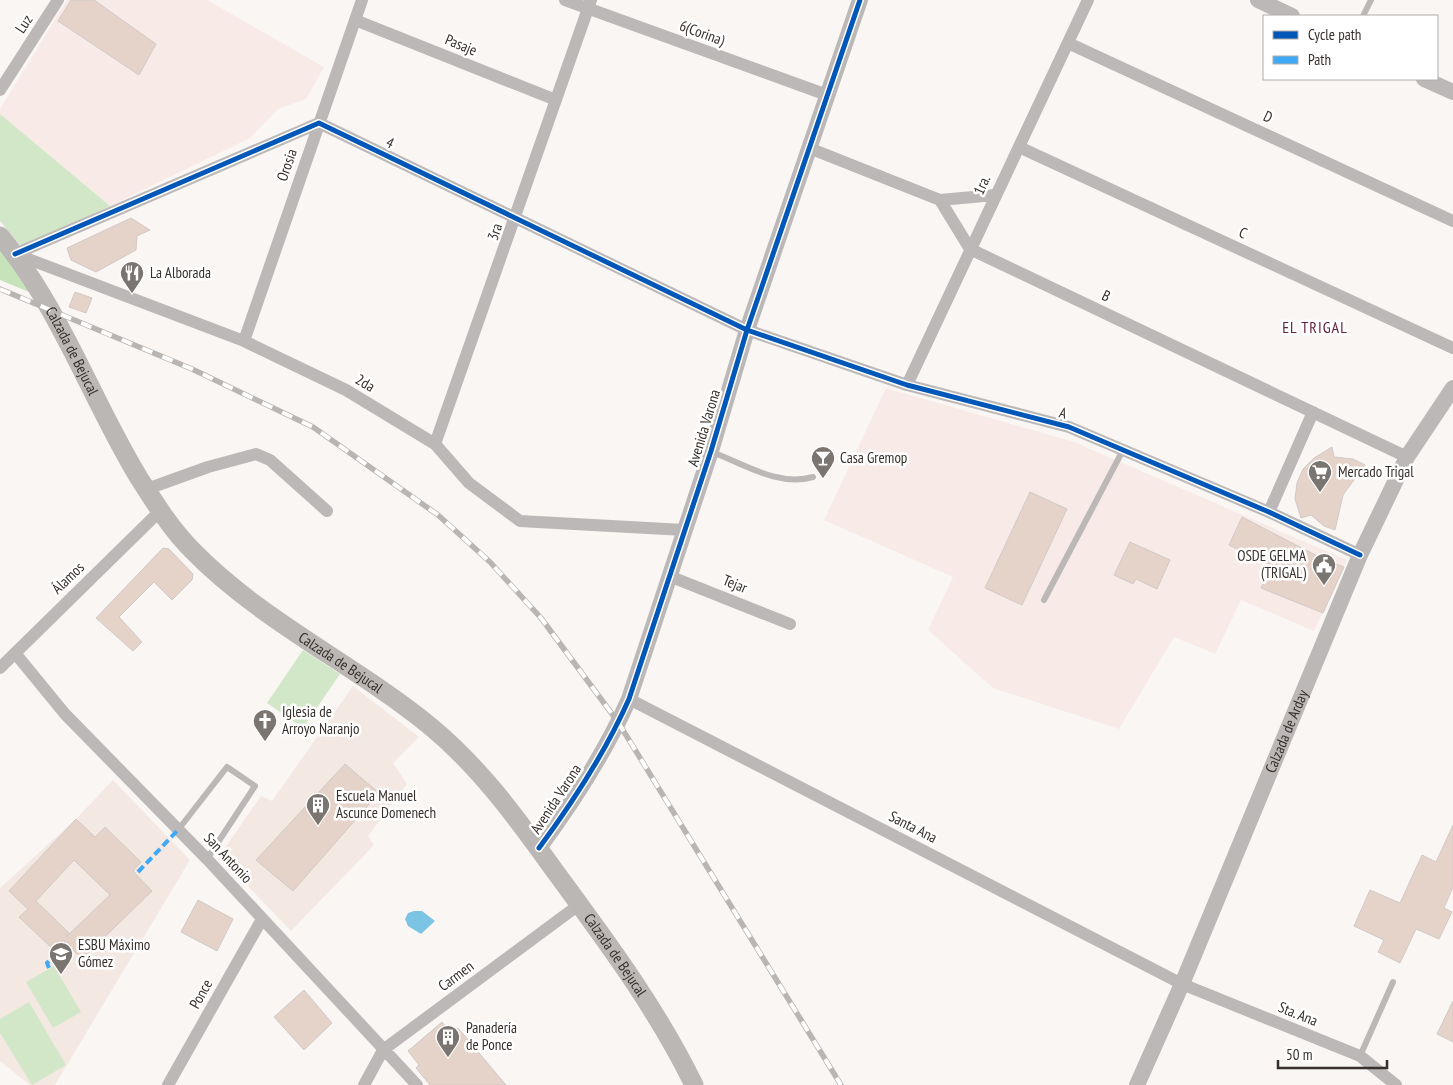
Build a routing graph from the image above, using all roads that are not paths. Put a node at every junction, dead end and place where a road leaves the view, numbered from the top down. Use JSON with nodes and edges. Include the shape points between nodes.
{"nodes":[{"id":1,"x":58,"y":0,"type":"edge"},
{"id":2,"x":362,"y":0,"type":"edge"},
{"id":3,"x":565,"y":0,"type":"edge"},
{"id":4,"x":860,"y":0,"type":"edge"},
{"id":5,"x":1088,"y":0,"type":"edge"},
{"id":6,"x":1258,"y":0,"type":"edge"},
{"id":7,"x":1371,"y":0,"type":"edge"},
{"id":8,"x":589,"y":4,"type":"edge"},
{"id":9,"x":1290,"y":15,"type":"edge"},
{"id":10,"x":1364,"y":15,"type":"edge"},
{"id":11,"x":355,"y":20,"type":"junction"},
{"id":12,"x":1068,"y":43,"type":"junction"},
{"id":13,"x":1426,"y":80,"type":"edge"},
{"id":14,"x":0,"y":90,"type":"edge"},
{"id":15,"x":1453,"y":92,"type":"edge"},
{"id":16,"x":827,"y":95,"type":"junction"},
{"id":17,"x":556,"y":100,"type":"junction"},
{"id":18,"x":319,"y":123,"type":"junction"},
{"id":19,"x":1018,"y":147,"type":"junction"},
{"id":20,"x":809,"y":148,"type":"junction"},
{"id":21,"x":995,"y":195,"type":"junction"},
{"id":22,"x":940,"y":200,"type":"junction"},
{"id":23,"x":514,"y":217,"type":"junction"},
{"id":24,"x":1453,"y":221,"type":"edge"},
{"id":25,"x":0,"y":236,"type":"edge"},
{"id":26,"x":970,"y":249,"type":"junction"},
{"id":27,"x":15,"y":254,"type":"junction"},
{"id":28,"x":747,"y":330,"type":"junction"},
{"id":29,"x":244,"y":341,"type":"junction"},
{"id":30,"x":1453,"y":348,"type":"edge"},
{"id":31,"x":907,"y":384,"type":"junction"},
{"id":32,"x":1453,"y":388,"type":"edge"},
{"id":33,"x":1313,"y":412,"type":"junction"},
{"id":34,"x":435,"y":444,"type":"junction"},
{"id":35,"x":1123,"y":450,"type":"junction"},
{"id":36,"x":711,"y":451,"type":"junction"},
{"id":37,"x":1407,"y":456,"type":"junction"},
{"id":38,"x":813,"y":477,"type":"dead end"},
{"id":39,"x":146,"y":489,"type":"junction"},
{"id":40,"x":327,"y":510,"type":"dead end"},
{"id":41,"x":160,"y":511,"type":"junction"},
{"id":42,"x":1269,"y":512,"type":"junction"},
{"id":43,"x":684,"y":530,"type":"junction"},
{"id":44,"x":1360,"y":555,"type":"junction"},
{"id":45,"x":669,"y":576,"type":"junction"},
{"id":46,"x":1044,"y":600,"type":"dead end"},
{"id":47,"x":790,"y":624,"type":"dead end"},
{"id":48,"x":15,"y":653,"type":"junction"},
{"id":49,"x":0,"y":668,"type":"edge"},
{"id":50,"x":629,"y":699,"type":"junction"},
{"id":51,"x":178,"y":830,"type":"junction"},
{"id":52,"x":539,"y":848,"type":"junction"},
{"id":53,"x":207,"y":859,"type":"junction"},
{"id":54,"x":580,"y":904,"type":"junction"},
{"id":55,"x":262,"y":919,"type":"junction"},
{"id":56,"x":1392,"y":982,"type":"dead end"},
{"id":57,"x":1182,"y":984,"type":"junction"},
{"id":58,"x":383,"y":1050,"type":"junction"},
{"id":59,"x":1360,"y":1056,"type":"junction"},
{"id":60,"x":691,"y":1084,"type":"edge"},
{"id":61,"x":168,"y":1085,"type":"edge"},
{"id":62,"x":364,"y":1085,"type":"edge"},
{"id":63,"x":417,"y":1085,"type":"edge"},
{"id":64,"x":1137,"y":1085,"type":"edge"},
{"id":65,"x":1396,"y":1085,"type":"edge"}],
"edges":[{"from":1,"to":14,"type":"street","name":"Luz"},
{"from":2,"to":11,"type":"street","name":"Orosia"},
{"from":3,"to":8,"type":"street","name":"6(Corina)"},
{"from":4,"to":16,"type":"street","name":"Avenida Varona"},
{"from":5,"to":12,"type":"street","name":"1ra."},
{"from":6,"to":9,"type":"street"},
{"from":7,"to":10,"type":"lane"},
{"from":8,"to":16,"type":"street","name":"6(Corina)"},
{"from":8,"to":17,"type":"street","name":"3ra"},
{"from":11,"to":17,"type":"street","name":"Pasaje"},
{"from":11,"to":18,"type":"street","name":"Orosia"},
{"from":12,"to":19,"type":"street","name":"1ra."},
{"from":12,"to":24,"type":"street","name":"D"},
{"from":13,"to":15,"type":"street"},
{"from":16,"to":20,"type":"street","name":"Avenida Varona"},
{"from":17,"to":23,"type":"street","name":"3ra"},
{"from":18,"to":23,"type":"street","name":"4"},
{"from":18,"to":27,"type":"street"},
{"from":18,"to":29,"type":"street","name":"Orosia"},
{"from":19,"to":21,"type":"street","name":"1ra."},
{"from":19,"to":30,"type":"street","name":"C"},
{"from":20,"to":22,"type":"street"},
{"from":20,"to":28,"type":"street","name":"Avenida Varona"},
{"from":21,"to":22,"type":"street"},
{"from":21,"to":26,"type":"street","name":"1ra."},
{"from":22,"to":26,"type":"street"},
{"from":23,"to":28,"type":"street","name":"4"},
{"from":23,"to":34,"type":"street","name":"3ra"},
{"from":25,"to":27,"type":"main road","name":"Calzada de Bejucal"},
{"from":26,"to":31,"type":"street","name":"1ra."},
{"from":26,"to":33,"type":"street","name":"B"},
{"from":27,"to":29,"type":"street","name":"2da"},
{"from":27,"to":39,"type":"main road","name":"Calzada de Bejucal","via":[[36,282],[118,443]]},
{"from":28,"to":31,"type":"street","name":"A"},
{"from":28,"to":36,"type":"street","name":"Avenida Varona"},
{"from":29,"to":34,"type":"street","name":"2da","via":[[346,390]]},
{"from":31,"to":35,"type":"street","name":"A","via":[[1069,427]]},
{"from":32,"to":37,"type":"street","name":"Calzada de Arday"},
{"from":33,"to":37,"type":"street","name":"B"},
{"from":33,"to":42,"type":"street"},
{"from":34,"to":43,"type":"street","name":"2da","via":[[469,484],[520,521]]},
{"from":35,"to":42,"type":"street","name":"A"},
{"from":35,"to":46,"type":"lane"},
{"from":36,"to":38,"type":"lane","via":[[784,480],[800,481]]},
{"from":36,"to":43,"type":"street","name":"Avenida Varona"},
{"from":37,"to":44,"type":"street","name":"Calzada de Arday"},
{"from":39,"to":40,"type":"street","via":[[256,454],[270,460]]},
{"from":39,"to":41,"type":"main road","name":"Calzada de Bejucal"},
{"from":41,"to":48,"type":"street","name":"Álamos"},
{"from":41,"to":52,"type":"main road","name":"Calzada de Bejucal","via":[[190,549],[218,575],[428,724],[464,756]]},
{"from":42,"to":44,"type":"street","name":"A"},
{"from":43,"to":45,"type":"street","name":"Avenida Varona"},
{"from":44,"to":57,"type":"street","name":"Calzada de Arday"},
{"from":45,"to":47,"type":"street","name":"Tejar"},
{"from":45,"to":50,"type":"street","name":"Avenida Varona"},
{"from":48,"to":49,"type":"street","name":"Álamos"},
{"from":48,"to":51,"type":"street","name":"San Antonio","via":[[65,714]]},
{"from":50,"to":52,"type":"street","name":"Avenida Varona","via":[[560,820]]},
{"from":50,"to":57,"type":"street","name":"Santa Ana"},
{"from":51,"to":53,"type":"street","name":"San Antonio"},
{"from":51,"to":53,"type":"lane","via":[[227,767],[255,786]]},
{"from":52,"to":54,"type":"main road","name":"Calzada de Bejucal"},
{"from":53,"to":55,"type":"street","name":"San Antonio"},
{"from":54,"to":58,"type":"street","name":"Carmen"},
{"from":54,"to":60,"type":"main road","name":"Calzada de Bejucal","via":[[663,1025]]},
{"from":55,"to":58,"type":"street","name":"San Antonio"},
{"from":55,"to":61,"type":"street","name":"Ponce"},
{"from":56,"to":59,"type":"lane"},
{"from":57,"to":59,"type":"street","name":"Sta. Ana"},
{"from":57,"to":64,"type":"street","name":"Calzada de Arday"},
{"from":58,"to":62,"type":"street","name":"Carmen"},
{"from":58,"to":63,"type":"street","name":"San Antonio"},
{"from":59,"to":65,"type":"street","name":"Sta. Ana"}]}
